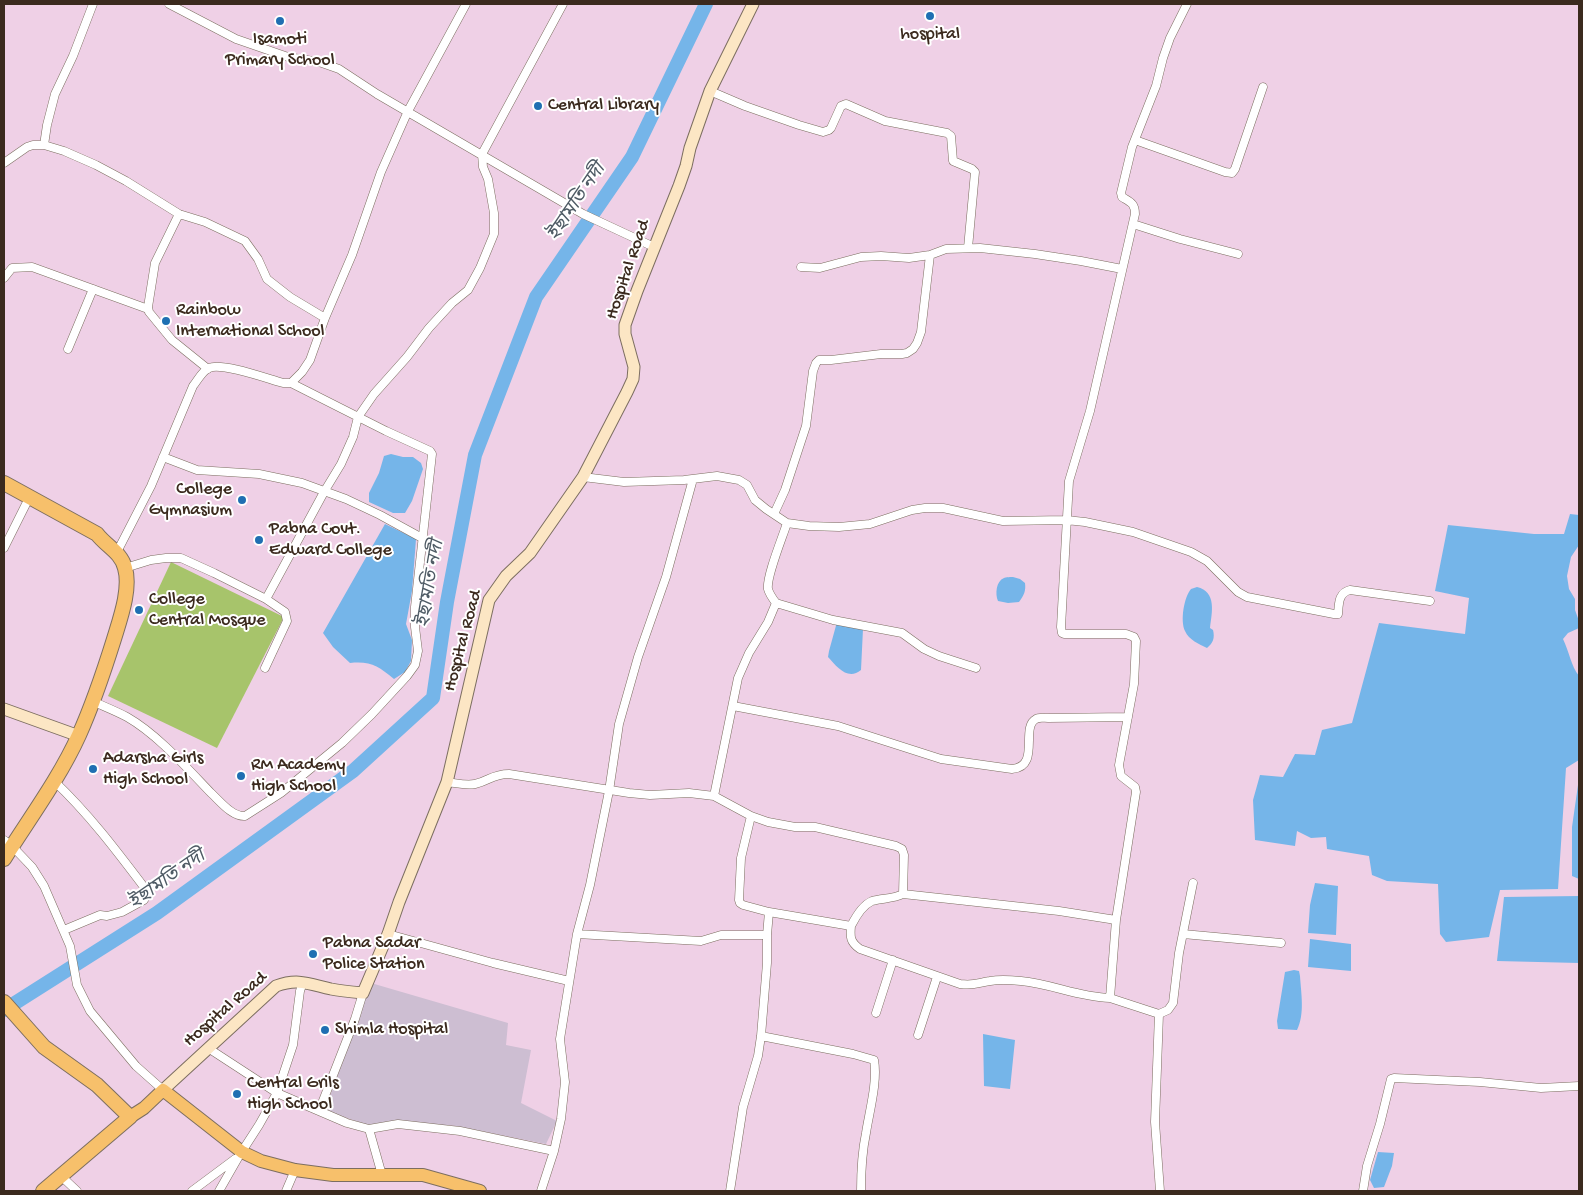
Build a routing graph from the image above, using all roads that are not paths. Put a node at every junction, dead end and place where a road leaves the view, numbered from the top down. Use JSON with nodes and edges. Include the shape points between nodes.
{"nodes":[{"id":1,"x":93,"y":4,"type":"edge"},
{"id":2,"x":169,"y":4,"type":"edge"},
{"id":3,"x":466,"y":4,"type":"edge"},
{"id":4,"x":563,"y":4,"type":"edge"},
{"id":5,"x":753,"y":4,"type":"edge"},
{"id":6,"x":1187,"y":4,"type":"edge"},
{"id":7,"x":1263,"y":87,"type":"dead end"},
{"id":8,"x":710,"y":91,"type":"junction"},
{"id":9,"x":408,"y":111,"type":"junction"},
{"id":10,"x":1135,"y":140,"type":"junction"},
{"id":11,"x":44,"y":145,"type":"junction"},
{"id":12,"x":482,"y":154,"type":"junction"},
{"id":13,"x":4,"y":163,"type":"edge"},
{"id":14,"x":179,"y":214,"type":"junction"},
{"id":15,"x":1133,"y":224,"type":"junction"},
{"id":16,"x":654,"y":247,"type":"junction"},
{"id":17,"x":968,"y":248,"type":"junction"},
{"id":18,"x":1238,"y":254,"type":"dead end"},
{"id":19,"x":930,"y":255,"type":"junction"},
{"id":20,"x":801,"y":266,"type":"dead end"},
{"id":21,"x":1122,"y":269,"type":"junction"},
{"id":22,"x":4,"y":278,"type":"edge"},
{"id":23,"x":93,"y":288,"type":"junction"},
{"id":24,"x":148,"y":309,"type":"junction"},
{"id":25,"x":325,"y":318,"type":"junction"},
{"id":26,"x":68,"y":349,"type":"dead end"},
{"id":27,"x":208,"y":369,"type":"junction"},
{"id":28,"x":291,"y":383,"type":"junction"},
{"id":29,"x":358,"y":417,"type":"junction"},
{"id":30,"x":164,"y":457,"type":"junction"},
{"id":31,"x":583,"y":476,"type":"junction"},
{"id":32,"x":693,"y":479,"type":"junction"},
{"id":33,"x":4,"y":483,"type":"edge"},
{"id":34,"x":4,"y":492,"type":"edge"},
{"id":35,"x":324,"y":492,"type":"junction"},
{"id":36,"x":26,"y":504,"type":"junction"},
{"id":37,"x":774,"y":514,"type":"junction"},
{"id":38,"x":1066,"y":520,"type":"junction"},
{"id":39,"x":787,"y":523,"type":"junction"},
{"id":40,"x":422,"y":538,"type":"junction"},
{"id":41,"x":103,"y":542,"type":"junction"},
{"id":42,"x":4,"y":548,"type":"edge"},
{"id":43,"x":117,"y":552,"type":"junction"},
{"id":44,"x":126,"y":568,"type":"junction"},
{"id":45,"x":266,"y":599,"type":"junction"},
{"id":46,"x":1430,"y":601,"type":"dead end"},
{"id":47,"x":776,"y":603,"type":"junction"},
{"id":48,"x":265,"y":668,"type":"dead end"},
{"id":49,"x":976,"y":668,"type":"dead end"},
{"id":50,"x":92,"y":701,"type":"junction"},
{"id":51,"x":733,"y":706,"type":"junction"},
{"id":52,"x":4,"y":710,"type":"edge"},
{"id":53,"x":1128,"y":717,"type":"junction"},
{"id":54,"x":78,"y":736,"type":"junction"},
{"id":55,"x":54,"y":781,"type":"junction"},
{"id":56,"x":447,"y":782,"type":"junction"},
{"id":57,"x":609,"y":791,"type":"junction"},
{"id":58,"x":714,"y":796,"type":"junction"},
{"id":59,"x":751,"y":816,"type":"junction"},
{"id":60,"x":8,"y":843,"type":"edge"},
{"id":61,"x":4,"y":859,"type":"edge"},
{"id":62,"x":1193,"y":884,"type":"dead end"},
{"id":63,"x":903,"y":894,"type":"junction"},
{"id":64,"x":769,"y":912,"type":"junction"},
{"id":65,"x":1116,"y":920,"type":"junction"},
{"id":66,"x":850,"y":926,"type":"junction"},
{"id":67,"x":64,"y":930,"type":"junction"},
{"id":68,"x":388,"y":934,"type":"junction"},
{"id":69,"x":577,"y":934,"type":"junction"},
{"id":70,"x":1183,"y":934,"type":"junction"},
{"id":71,"x":767,"y":935,"type":"junction"},
{"id":72,"x":1281,"y":943,"type":"dead end"},
{"id":73,"x":893,"y":960,"type":"junction"},
{"id":74,"x":937,"y":977,"type":"junction"},
{"id":75,"x":569,"y":981,"type":"junction"},
{"id":76,"x":303,"y":982,"type":"junction"},
{"id":77,"x":363,"y":994,"type":"junction"},
{"id":78,"x":1110,"y":998,"type":"junction"},
{"id":79,"x":4,"y":1002,"type":"edge"},
{"id":80,"x":876,"y":1013,"type":"dead end"},
{"id":81,"x":1158,"y":1014,"type":"junction"},
{"id":82,"x":918,"y":1035,"type":"dead end"},
{"id":83,"x":761,"y":1036,"type":"junction"},
{"id":84,"x":208,"y":1048,"type":"junction"},
{"id":85,"x":1579,"y":1086,"type":"edge"},
{"id":86,"x":163,"y":1090,"type":"junction"},
{"id":87,"x":277,"y":1093,"type":"junction"},
{"id":88,"x":319,"y":1111,"type":"junction"},
{"id":89,"x":130,"y":1116,"type":"junction"},
{"id":90,"x":368,"y":1129,"type":"junction"},
{"id":91,"x":554,"y":1151,"type":"junction"},
{"id":92,"x":240,"y":1154,"type":"junction"},
{"id":93,"x":295,"y":1170,"type":"junction"},
{"id":94,"x":382,"y":1175,"type":"junction"},
{"id":95,"x":60,"y":1176,"type":"junction"},
{"id":96,"x":441,"y":1186,"type":"edge"},
{"id":97,"x":43,"y":1191,"type":"edge"},
{"id":98,"x":77,"y":1191,"type":"edge"},
{"id":99,"x":192,"y":1191,"type":"edge"},
{"id":100,"x":219,"y":1191,"type":"edge"},
{"id":101,"x":286,"y":1191,"type":"edge"},
{"id":102,"x":480,"y":1191,"type":"edge"},
{"id":103,"x":541,"y":1191,"type":"edge"},
{"id":104,"x":730,"y":1191,"type":"edge"},
{"id":105,"x":861,"y":1191,"type":"edge"},
{"id":106,"x":1160,"y":1191,"type":"edge"},
{"id":107,"x":1363,"y":1191,"type":"edge"}],
"edges":[{"from":1,"to":11,"type":"street","via":[[74,56],[55,94]]},
{"from":2,"to":9,"type":"street","via":[[236,39],[288,57],[339,69]]},
{"from":3,"to":9,"type":"street"},
{"from":4,"to":12,"type":"street"},
{"from":5,"to":8,"type":"main road","name":"Hospital Road"},
{"from":6,"to":10,"type":"street","via":[[1170,38]]},
{"from":7,"to":10,"type":"street","via":[[1232,173]]},
{"from":8,"to":16,"type":"main road","name":"Hospital Road"},
{"from":8,"to":17,"type":"street","via":[[799,126],[823,132],[829,130],[841,106],[846,104],[885,121],[947,133],[951,136],[953,161],[975,172]]},
{"from":9,"to":12,"type":"street"},
{"from":9,"to":25,"type":"street"},
{"from":10,"to":15,"type":"street","via":[[1120,193],[1135,208]]},
{"from":11,"to":13,"type":"street","via":[[27,147]]},
{"from":11,"to":14,"type":"street","via":[[96,165]]},
{"from":12,"to":16,"type":"street","via":[[583,214]]},
{"from":12,"to":29,"type":"street","via":[[494,213],[494,234],[480,268],[468,290],[429,328]]},
{"from":14,"to":24,"type":"street","via":[[155,263]]},
{"from":14,"to":25,"type":"street","via":[[245,241],[267,279]]},
{"from":15,"to":18,"type":"street"},
{"from":15,"to":21,"type":"street"},
{"from":16,"to":31,"type":"main road","name":"Hospital Road","via":[[625,325],[634,367],[633,378]]},
{"from":17,"to":19,"type":"street","via":[[946,249]]},
{"from":17,"to":21,"type":"street","via":[[1016,251]]},
{"from":19,"to":20,"type":"street","via":[[909,258],[861,256],[820,268]]},
{"from":19,"to":37,"type":"street","via":[[921,332],[913,349],[902,354],[819,360],[816,363],[806,426]]},
{"from":21,"to":38,"type":"street","via":[[1090,411],[1069,481]]},
{"from":22,"to":23,"type":"street","via":[[12,268],[32,267]]},
{"from":23,"to":24,"type":"street"},
{"from":23,"to":26,"type":"street"},
{"from":24,"to":27,"type":"street","via":[[172,340]]},
{"from":25,"to":28,"type":"street","via":[[310,360]]},
{"from":27,"to":28,"type":"street","via":[[237,370]]},
{"from":27,"to":30,"type":"street","via":[[194,386]]},
{"from":28,"to":29,"type":"street"},
{"from":29,"to":35,"type":"street","via":[[341,464]]},
{"from":29,"to":40,"type":"street","via":[[432,454]]},
{"from":30,"to":35,"type":"street","via":[[197,470],[259,474],[302,483]]},
{"from":30,"to":43,"type":"street"},
{"from":31,"to":32,"type":"street","via":[[624,482]]},
{"from":31,"to":56,"type":"main road","name":"Hospital Road","via":[[530,553],[506,576],[489,600]]},
{"from":32,"to":37,"type":"street","via":[[717,476],[739,480],[747,485],[755,500]]},
{"from":32,"to":57,"type":"street","via":[[619,724]]},
{"from":33,"to":41,"type":"highway","via":[[97,534]]},
{"from":34,"to":36,"type":"highway"},
{"from":35,"to":40,"type":"street","via":[[346,499]]},
{"from":35,"to":45,"type":"street"},
{"from":36,"to":41,"type":"highway","via":[[92,540]]},
{"from":36,"to":42,"type":"street"},
{"from":37,"to":39,"type":"street"},
{"from":38,"to":39,"type":"street","via":[[1003,522],[943,508],[924,508],[870,524],[839,527]]},
{"from":38,"to":46,"type":"street","via":[[1133,532],[1191,552],[1207,561],[1247,597],[1334,614],[1338,614],[1340,596],[1350,590]]},
{"from":38,"to":53,"type":"street","via":[[1061,630],[1064,634],[1126,634],[1135,639],[1134,684]]},
{"from":39,"to":47,"type":"street","via":[[768,585]]},
{"from":40,"to":50,"type":"street","via":[[415,607],[418,650],[415,666],[342,743],[281,794],[245,816],[235,814],[166,748],[128,717]]},
{"from":41,"to":43,"type":"highway"},
{"from":43,"to":44,"type":"highway"},
{"from":44,"to":45,"type":"street","via":[[151,560],[181,558]]},
{"from":44,"to":50,"type":"highway","via":[[122,612]]},
{"from":45,"to":48,"type":"street","via":[[285,612],[287,621]]},
{"from":47,"to":49,"type":"street","via":[[833,620],[902,633],[939,656]]},
{"from":47,"to":51,"type":"street","via":[[738,678]]},
{"from":50,"to":54,"type":"highway"},
{"from":51,"to":53,"type":"street","via":[[838,726],[941,759],[1012,769],[1018,769],[1028,759],[1030,729],[1036,719]]},
{"from":51,"to":58,"type":"street"},
{"from":52,"to":54,"type":"main road"},
{"from":53,"to":65,"type":"street","via":[[1119,772],[1135,786],[1136,792]]},
{"from":54,"to":55,"type":"highway"},
{"from":55,"to":60,"type":"highway"},
{"from":55,"to":67,"type":"street","via":[[117,850],[146,894],[144,900],[122,912],[107,916],[100,914]]},
{"from":56,"to":57,"type":"street","via":[[469,785],[495,775],[509,774]]},
{"from":56,"to":68,"type":"main road","name":"Hospital Road"},
{"from":57,"to":58,"type":"street"},
{"from":57,"to":69,"type":"street"},
{"from":58,"to":59,"type":"street"},
{"from":59,"to":63,"type":"street","via":[[796,827],[814,827],[902,849]]},
{"from":59,"to":64,"type":"street","via":[[741,858],[739,900],[740,904]]},
{"from":60,"to":61,"type":"highway"},
{"from":60,"to":67,"type":"street","via":[[32,867]]},
{"from":62,"to":70,"type":"street"},
{"from":63,"to":65,"type":"street"},
{"from":63,"to":66,"type":"street","via":[[872,901]]},
{"from":64,"to":66,"type":"street"},
{"from":64,"to":71,"type":"street"},
{"from":65,"to":78,"type":"street"},
{"from":66,"to":73,"type":"street","via":[[852,944]]},
{"from":67,"to":86,"type":"street","via":[[77,986],[90,1011],[136,1066]]},
{"from":68,"to":75,"type":"street"},
{"from":68,"to":77,"type":"main road","name":"Hospital Road"},
{"from":69,"to":71,"type":"street","via":[[701,941],[721,935]]},
{"from":69,"to":75,"type":"street"},
{"from":70,"to":72,"type":"street"},
{"from":70,"to":81,"type":"street","via":[[1173,1003],[1168,1010]]},
{"from":71,"to":83,"type":"street","via":[[768,963]]},
{"from":73,"to":74,"type":"street"},
{"from":73,"to":80,"type":"street"},
{"from":74,"to":78,"type":"street","via":[[970,985],[992,980],[1021,981],[1086,996]]},
{"from":74,"to":82,"type":"street"},
{"from":75,"to":91,"type":"street","via":[[560,1039],[565,1082]]},
{"from":76,"to":77,"type":"main road","name":"Hospital Road"},
{"from":76,"to":84,"type":"main road","name":"Hospital Road","via":[[289,981],[276,986]]},
{"from":76,"to":87,"type":"street","via":[[293,1045]]},
{"from":77,"to":88,"type":"street"},
{"from":78,"to":81,"type":"street"},
{"from":79,"to":89,"type":"highway","via":[[44,1047],[98,1085]]},
{"from":81,"to":106,"type":"street","via":[[1155,1122]]},
{"from":83,"to":104,"type":"street","via":[[743,1107]]},
{"from":83,"to":105,"type":"street","via":[[874,1060]]},
{"from":84,"to":86,"type":"main road","name":"Hospital Road"},
{"from":84,"to":87,"type":"street"},
{"from":85,"to":107,"type":"street","via":[[1541,1088],[1391,1079]]},
{"from":86,"to":89,"type":"main road","name":"Hospital Road"},
{"from":86,"to":92,"type":"main road"},
{"from":87,"to":88,"type":"street"},
{"from":87,"to":92,"type":"street","via":[[260,1126]]},
{"from":88,"to":90,"type":"street"},
{"from":89,"to":95,"type":"highway"},
{"from":90,"to":91,"type":"street","via":[[398,1124],[440,1128]]},
{"from":90,"to":94,"type":"street"},
{"from":91,"to":103,"type":"street"},
{"from":92,"to":93,"type":"main road"},
{"from":92,"to":99,"type":"street"},
{"from":92,"to":100,"type":"street"},
{"from":93,"to":94,"type":"main road","via":[[333,1175]]},
{"from":93,"to":101,"type":"street"},
{"from":94,"to":96,"type":"main road","via":[[423,1175]]},
{"from":95,"to":97,"type":"highway"},
{"from":95,"to":98,"type":"street"},
{"from":96,"to":102,"type":"main road"}]}
